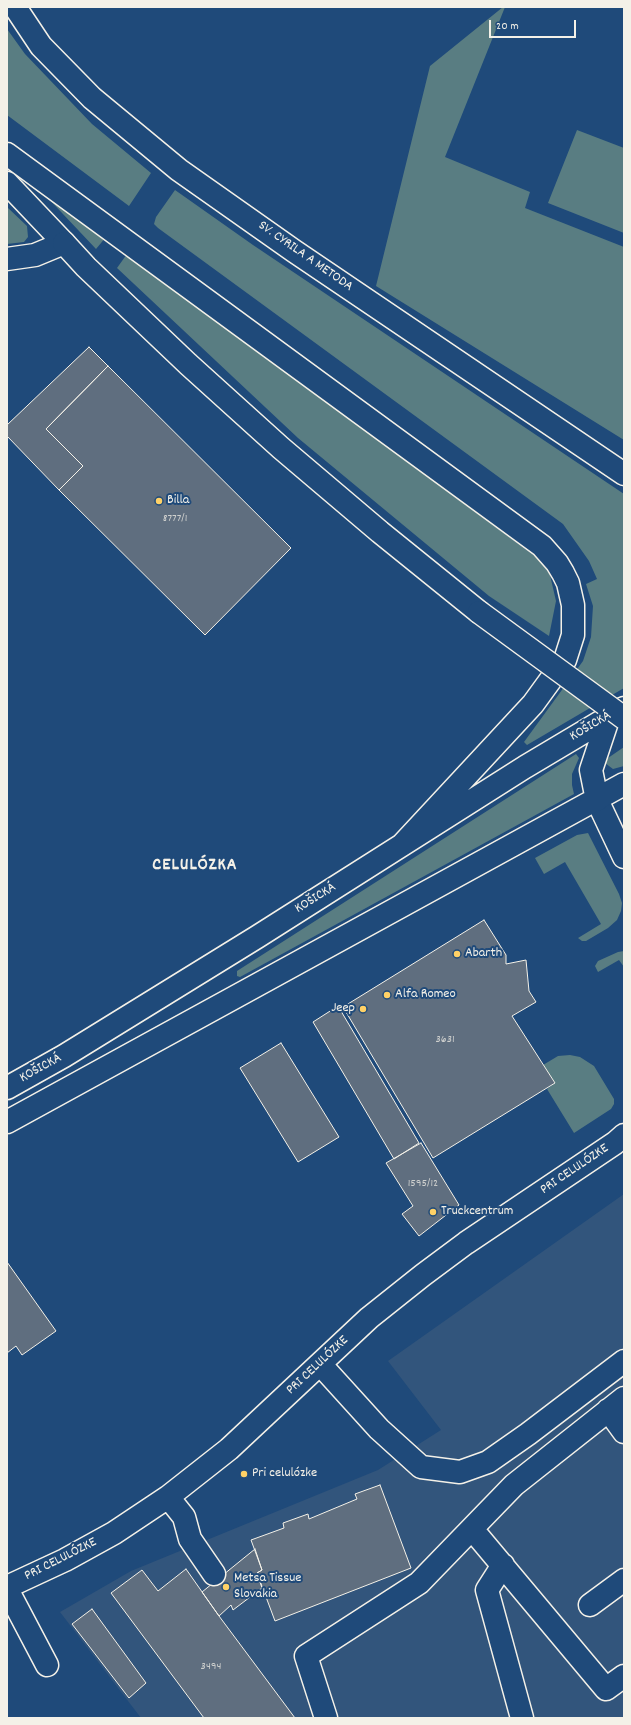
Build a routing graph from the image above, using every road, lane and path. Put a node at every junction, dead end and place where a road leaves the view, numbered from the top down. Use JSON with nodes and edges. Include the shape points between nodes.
{"nodes":[{"id":1,"x":14,"y":7,"type":"edge"},
{"id":2,"x":7,"y":154,"type":"edge"},
{"id":3,"x":7,"y":183,"type":"edge"},
{"id":4,"x":64,"y":243,"type":"junction"},
{"id":5,"x":7,"y":259,"type":"edge"},
{"id":6,"x":624,"y":474,"type":"edge"},
{"id":7,"x":619,"y":714,"type":"edge"},
{"id":8,"x":624,"y":784,"type":"edge"},
{"id":9,"x":597,"y":800,"type":"junction"},
{"id":10,"x":402,"y":845,"type":"junction"},
{"id":11,"x":624,"y":857,"type":"edge"},
{"id":12,"x":7,"y":1088,"type":"edge"},
{"id":13,"x":7,"y":1122,"type":"edge"},
{"id":14,"x":624,"y":1135,"type":"edge"},
{"id":15,"x":624,"y":1361,"type":"edge"},
{"id":16,"x":320,"y":1364,"type":"junction"},
{"id":17,"x":616,"y":1404,"type":"edge"},
{"id":18,"x":624,"y":1432,"type":"edge"},
{"id":19,"x":168,"y":1497,"type":"junction"},
{"id":20,"x":472,"y":1529,"type":"junction"},
{"id":21,"x":503,"y":1565,"type":"junction"},
{"id":22,"x":214,"y":1574,"type":"dead end"},
{"id":23,"x":624,"y":1580,"type":"edge"},
{"id":24,"x":7,"y":1588,"type":"edge"},
{"id":25,"x":590,"y":1605,"type":"dead end"},
{"id":26,"x":47,"y":1665,"type":"dead end"},
{"id":27,"x":624,"y":1676,"type":"edge"},
{"id":28,"x":326,"y":1718,"type":"edge"},
{"id":29,"x":522,"y":1718,"type":"edge"}],
"edges":[{"from":1,"to":6,"type":"main road","name":"SV. CYRILA A METODA","via":[[41,46],[92,98],[179,170],[294,251]]},
{"from":2,"to":10,"type":"main road","via":[[542,546],[563,573],[573,605],[573,635],[565,660],[533,704]]},
{"from":3,"to":4,"type":"main road"},
{"from":4,"to":5,"type":"main road","via":[[35,255]]},
{"from":4,"to":7,"type":"main road","bridge":true,"via":[[188,364],[281,448],[479,612]]},
{"from":7,"to":9,"type":"main road","via":[[591,770]]},
{"from":7,"to":10,"type":"main road","name":"KOŠICKÁ","via":[[525,767]]},
{"from":8,"to":9,"type":"main road"},
{"from":9,"to":11,"type":"main road"},
{"from":9,"to":13,"type":"main road"},
{"from":10,"to":12,"type":"main road","name":"KOŠICKÁ","via":[[78,1048]]},
{"from":14,"to":16,"type":"main road","name":"PRI CELULÓZKE","via":[[423,1275],[369,1318]]},
{"from":15,"to":16,"type":"main road","via":[[488,1462],[460,1472],[421,1467],[379,1429]]},
{"from":16,"to":19,"type":"main road","name":"PRI CELULÓZKE","via":[[229,1449]]},
{"from":17,"to":18,"type":"main road"},
{"from":17,"to":20,"type":"main road","via":[[514,1485]]},
{"from":19,"to":22,"type":"main road","via":[[184,1517],[190,1539]]},
{"from":19,"to":24,"type":"main road","name":"PRI CELULÓZKE","via":[[114,1533]]},
{"from":20,"to":21,"type":"main road"},
{"from":20,"to":28,"type":"main road","via":[[419,1583],[306,1656]]},
{"from":21,"to":27,"type":"main road","via":[[606,1689]]},
{"from":21,"to":29,"type":"main road","via":[[487,1590]]},
{"from":23,"to":25,"type":"main road"},
{"from":24,"to":26,"type":"main road"}]}
